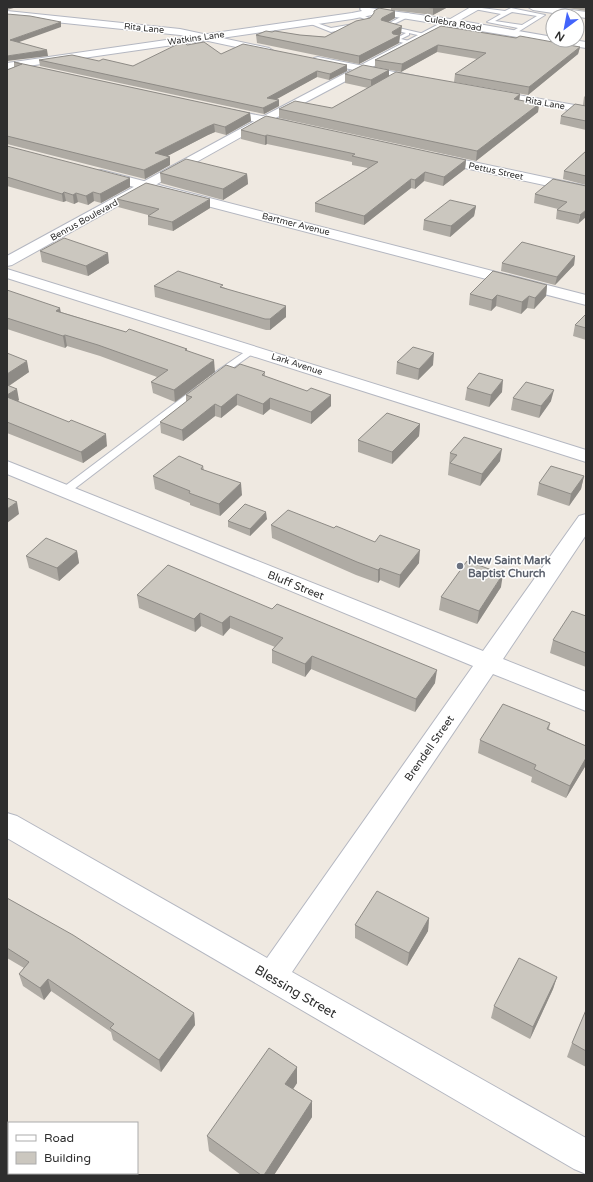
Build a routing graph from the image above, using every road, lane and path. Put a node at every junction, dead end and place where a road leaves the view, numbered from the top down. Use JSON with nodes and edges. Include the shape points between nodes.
{"nodes":[{"id":1,"x":533,"y":7,"type":"edge"},
{"id":2,"x":477,"y":8,"type":"edge"},
{"id":3,"x":356,"y":11,"type":"edge"},
{"id":4,"x":377,"y":11,"type":"joint"},
{"id":5,"x":7,"y":14,"type":"edge"},
{"id":6,"x":503,"y":15,"type":"junction"},
{"id":7,"x":586,"y":15,"type":"edge"},
{"id":8,"x":406,"y":19,"type":"junction"},
{"id":9,"x":397,"y":21,"type":"junction"},
{"id":10,"x":450,"y":22,"type":"junction"},
{"id":11,"x":522,"y":24,"type":"junction"},
{"id":12,"x":513,"y":33,"type":"junction"},
{"id":13,"x":412,"y":34,"type":"junction"},
{"id":14,"x":207,"y":37,"type":"junction"},
{"id":15,"x":545,"y":38,"type":"edge"},
{"id":16,"x":276,"y":52,"type":"edge"},
{"id":17,"x":307,"y":58,"type":"edge"},
{"id":18,"x":11,"y":65,"type":"edge"},
{"id":19,"x":360,"y":69,"type":"junction"},
{"id":20,"x":48,"y":73,"type":"edge"},
{"id":21,"x":429,"y":82,"type":"edge"},
{"id":22,"x":482,"y":92,"type":"edge"},
{"id":23,"x":210,"y":108,"type":"edge"},
{"id":24,"x":586,"y":110,"type":"edge"},
{"id":25,"x":264,"y":120,"type":"junction"},
{"id":26,"x":295,"y":127,"type":"edge"},
{"id":27,"x":425,"y":155,"type":"edge"},
{"id":28,"x":88,"y":170,"type":"edge"},
{"id":29,"x":147,"y":186,"type":"junction"},
{"id":30,"x":586,"y":190,"type":"edge"},
{"id":31,"x":7,"y":262,"type":"edge"},
{"id":32,"x":7,"y":273,"type":"edge"},
{"id":33,"x":586,"y":300,"type":"edge"},
{"id":34,"x":252,"y":350,"type":"junction"},
{"id":35,"x":586,"y":456,"type":"edge"},
{"id":36,"x":7,"y":467,"type":"edge"},
{"id":37,"x":65,"y":491,"type":"junction"},
{"id":38,"x":586,"y":520,"type":"edge"},
{"id":39,"x":488,"y":662,"type":"junction"},
{"id":40,"x":586,"y":702,"type":"edge"},
{"id":41,"x":7,"y":824,"type":"edge"},
{"id":42,"x":272,"y":976,"type":"junction"},
{"id":43,"x":586,"y":1157,"type":"edge"}],
"edges":[{"from":1,"to":7,"type":"street"},
{"from":2,"to":6,"type":"lane"},
{"from":2,"to":10,"type":"street","name":"Benrus Boulevard"},
{"from":3,"to":4,"type":"street","name":"Watkins Lane"},
{"from":3,"to":14,"type":"street","name":"Watkins Lane","via":[[309,22]]},
{"from":4,"to":8,"type":"street","name":"Culebra Road"},
{"from":5,"to":14,"type":"street","name":"Rita Lane"},
{"from":6,"to":11,"type":"lane","via":[[490,22]]},
{"from":6,"to":11,"type":"lane","via":[[511,10],[542,15]]},
{"from":8,"to":9,"type":"lane"},
{"from":8,"to":9,"type":"lane"},
{"from":8,"to":10,"type":"street","name":"Culebra Road"},
{"from":9,"to":13,"type":"lane","via":[[385,27]]},
{"from":10,"to":12,"type":"street","name":"Culebra Road"},
{"from":10,"to":13,"type":"street","name":"Benrus Boulevard","via":[[426,35]]},
{"from":11,"to":12,"type":"lane"},
{"from":12,"to":15,"type":"street","name":"Culebra Road"},
{"from":13,"to":19,"type":"street","name":"Benrus Boulevard"},
{"from":14,"to":16,"type":"street","name":"Rita Lane"},
{"from":14,"to":18,"type":"street","name":"Watkins Lane"},
{"from":17,"to":19,"type":"street"},
{"from":18,"to":20,"type":"street"},
{"from":19,"to":21,"type":"street"},
{"from":19,"to":25,"type":"street","name":"Benrus Boulevard"},
{"from":22,"to":24,"type":"street","name":"Rita Lane"},
{"from":23,"to":25,"type":"street"},
{"from":25,"to":26,"type":"street"},
{"from":25,"to":29,"type":"street","name":"Benrus Boulevard"},
{"from":27,"to":30,"type":"street","name":"Pettus Street"},
{"from":28,"to":29,"type":"street","name":"Bartmer Avenue"},
{"from":29,"to":31,"type":"street","name":"Benrus Boulevard"},
{"from":29,"to":33,"type":"street","name":"Bartmer Avenue"},
{"from":32,"to":34,"type":"street","name":"Lark Avenue"},
{"from":34,"to":35,"type":"street","name":"Lark Avenue"},
{"from":34,"to":37,"type":"lane"},
{"from":36,"to":37,"type":"street","name":"Bluff Street"},
{"from":37,"to":39,"type":"street","name":"Bluff Street"},
{"from":38,"to":39,"type":"street","name":"Brendell Street"},
{"from":39,"to":40,"type":"street","name":"Bluff Street"},
{"from":39,"to":42,"type":"street","name":"Brendell Street"},
{"from":41,"to":42,"type":"street","name":"Blessing Street"},
{"from":42,"to":43,"type":"street","name":"Blessing Street"}]}
